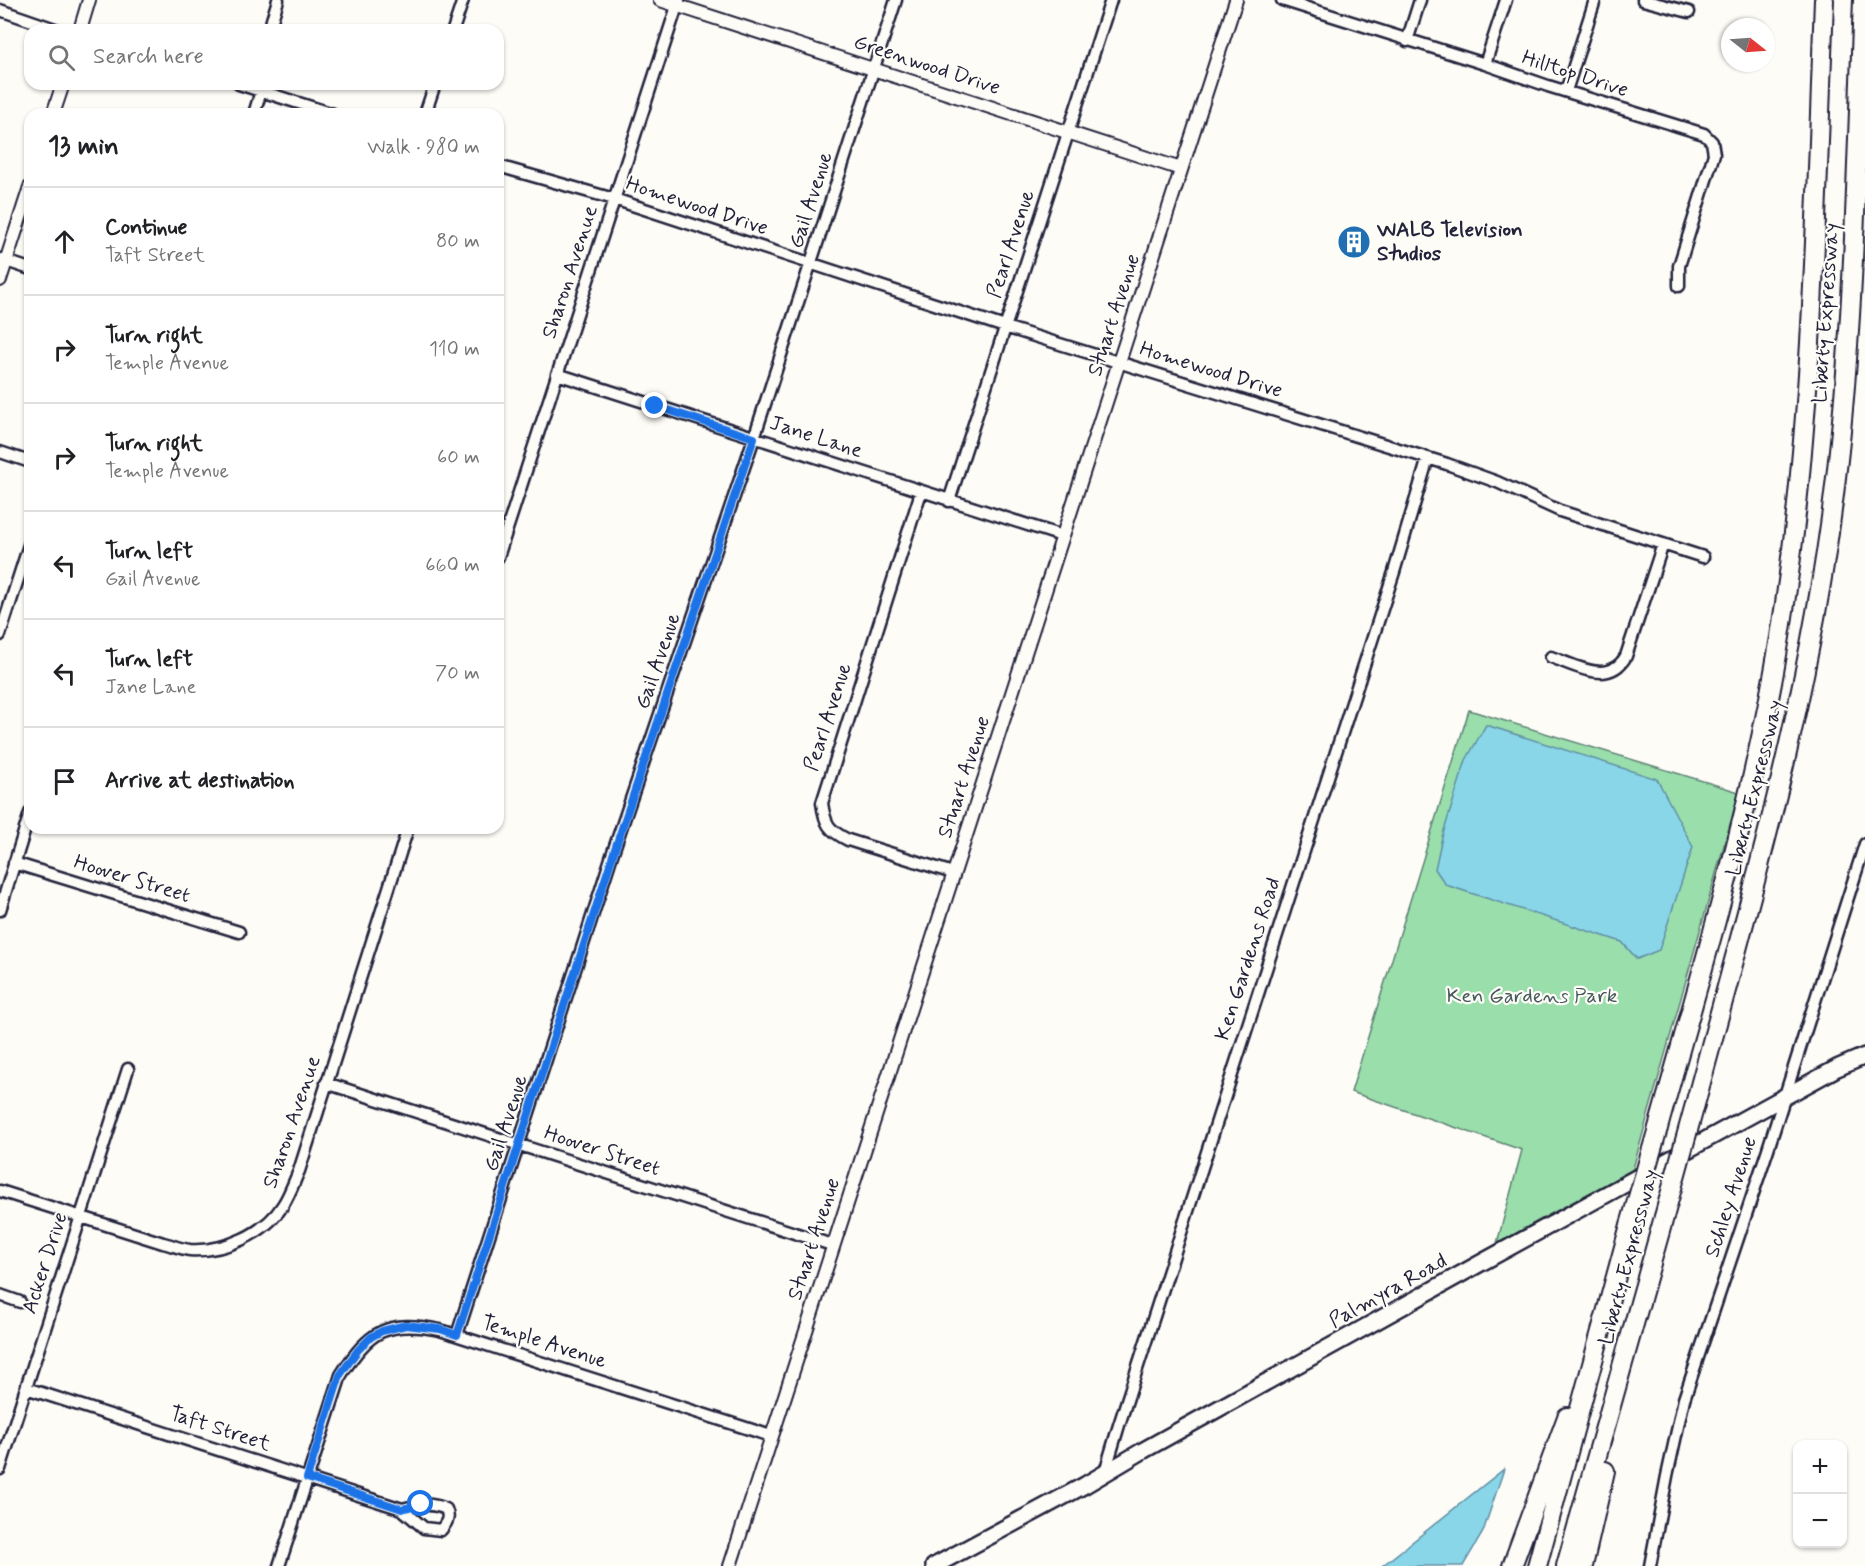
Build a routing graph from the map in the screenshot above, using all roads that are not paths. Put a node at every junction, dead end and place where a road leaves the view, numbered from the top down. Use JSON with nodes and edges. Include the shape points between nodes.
{"nodes":[{"id":1,"x":89,"y":0,"type":"edge"},
{"id":2,"x":279,"y":0,"type":"edge"},
{"id":3,"x":463,"y":0,"type":"edge"},
{"id":4,"x":660,"y":0,"type":"edge"},
{"id":5,"x":896,"y":0,"type":"edge"},
{"id":6,"x":1111,"y":0,"type":"edge"},
{"id":7,"x":1236,"y":0,"type":"edge"},
{"id":8,"x":1281,"y":0,"type":"edge"},
{"id":9,"x":1420,"y":0,"type":"edge"},
{"id":10,"x":1506,"y":0,"type":"edge"},
{"id":11,"x":1595,"y":0,"type":"edge"},
{"id":12,"x":1643,"y":0,"type":"edge"},
{"id":13,"x":1824,"y":0,"type":"edge"},
{"id":14,"x":1863,"y":0,"type":"edge"},
{"id":15,"x":679,"y":3,"type":"edge"},
{"id":16,"x":0,"y":10,"type":"edge"},
{"id":17,"x":1689,"y":12,"type":"dead end"},
{"id":18,"x":41,"y":24,"type":"edge"},
{"id":19,"x":82,"y":24,"type":"edge"},
{"id":20,"x":271,"y":24,"type":"edge"},
{"id":21,"x":455,"y":24,"type":"edge"},
{"id":22,"x":1407,"y":41,"type":"junction"},
{"id":23,"x":1485,"y":64,"type":"junction"},
{"id":24,"x":873,"y":68,"type":"junction"},
{"id":25,"x":61,"y":90,"type":"edge"},
{"id":26,"x":433,"y":90,"type":"edge"},
{"id":27,"x":261,"y":91,"type":"joint"},
{"id":28,"x":1566,"y":91,"type":"junction"},
{"id":29,"x":55,"y":108,"type":"edge"},
{"id":30,"x":256,"y":108,"type":"edge"},
{"id":31,"x":314,"y":108,"type":"edge"},
{"id":32,"x":427,"y":108,"type":"edge"},
{"id":33,"x":1068,"y":132,"type":"junction"},
{"id":34,"x":504,"y":168,"type":"edge"},
{"id":35,"x":1181,"y":169,"type":"junction"},
{"id":36,"x":614,"y":200,"type":"junction"},
{"id":37,"x":24,"y":203,"type":"edge"},
{"id":38,"x":3,"y":261,"type":"edge"},
{"id":39,"x":811,"y":263,"type":"junction"},
{"id":40,"x":24,"y":267,"type":"edge"},
{"id":41,"x":0,"y":280,"type":"edge"},
{"id":42,"x":1679,"y":286,"type":"dead end"},
{"id":43,"x":1005,"y":327,"type":"junction"},
{"id":44,"x":1119,"y":362,"type":"junction"},
{"id":45,"x":557,"y":374,"type":"junction"},
{"id":46,"x":754,"y":438,"type":"junction"},
{"id":47,"x":0,"y":452,"type":"edge"},
{"id":48,"x":1428,"y":458,"type":"junction"},
{"id":49,"x":24,"y":460,"type":"edge"},
{"id":50,"x":921,"y":492,"type":"junction"},
{"id":51,"x":949,"y":501,"type":"junction"},
{"id":52,"x":1062,"y":536,"type":"junction"},
{"id":53,"x":504,"y":537,"type":"edge"},
{"id":54,"x":1663,"y":544,"type":"junction"},
{"id":55,"x":1703,"y":557,"type":"dead end"},
{"id":56,"x":24,"y":561,"type":"edge"},
{"id":57,"x":0,"y":635,"type":"edge"},
{"id":58,"x":1551,"y":657,"type":"dead end"},
{"id":59,"x":24,"y":832,"type":"edge"},
{"id":60,"x":406,"y":834,"type":"edge"},
{"id":61,"x":1865,"y":844,"type":"edge"},
{"id":62,"x":14,"y":863,"type":"junction"},
{"id":63,"x":953,"y":873,"type":"junction"},
{"id":64,"x":0,"y":910,"type":"edge"},
{"id":65,"x":239,"y":932,"type":"dead end"},
{"id":66,"x":1865,"y":1056,"type":"edge"},
{"id":67,"x":128,"y":1069,"type":"dead end"},
{"id":68,"x":326,"y":1083,"type":"junction"},
{"id":69,"x":1784,"y":1098,"type":"junction"},
{"id":70,"x":519,"y":1146,"type":"junction"},
{"id":71,"x":0,"y":1191,"type":"edge"},
{"id":72,"x":80,"y":1216,"type":"junction"},
{"id":73,"x":832,"y":1245,"type":"junction"},
{"id":74,"x":0,"y":1295,"type":"edge"},
{"id":75,"x":20,"y":1302,"type":"dead end"},
{"id":76,"x":457,"y":1335,"type":"junction"},
{"id":77,"x":26,"y":1388,"type":"junction"},
{"id":78,"x":771,"y":1436,"type":"junction"},
{"id":79,"x":1558,"y":1462,"type":"junction"},
{"id":80,"x":1601,"y":1464,"type":"junction"},
{"id":81,"x":0,"y":1469,"type":"edge"},
{"id":82,"x":1105,"y":1472,"type":"junction"},
{"id":83,"x":307,"y":1478,"type":"junction"},
{"id":84,"x":402,"y":1509,"type":"dead end"},
{"id":85,"x":279,"y":1566,"type":"edge"},
{"id":86,"x":729,"y":1566,"type":"edge"},
{"id":87,"x":934,"y":1566,"type":"edge"},
{"id":88,"x":1512,"y":1566,"type":"edge"},
{"id":89,"x":1537,"y":1566,"type":"edge"},
{"id":90,"x":1566,"y":1566,"type":"edge"},
{"id":91,"x":1583,"y":1566,"type":"edge"},
{"id":92,"x":1650,"y":1566,"type":"edge"}],
"edges":[{"from":1,"to":19,"type":"street"},
{"from":2,"to":20,"type":"street"},
{"from":3,"to":21,"type":"street"},
{"from":4,"to":15,"type":"street","name":"Greenwood Drive"},
{"from":5,"to":24,"type":"street","name":"Gail Avenue"},
{"from":6,"to":33,"type":"street","name":"Pearl Avenue"},
{"from":7,"to":35,"type":"street","name":"Stuart Avenue"},
{"from":8,"to":22,"type":"street","name":"Hilltop Drive"},
{"from":9,"to":22,"type":"street"},
{"from":10,"to":23,"type":"street"},
{"from":11,"to":28,"type":"street"},
{"from":12,"to":17,"type":"street"},
{"from":13,"to":79,"type":"highway","name":"Liberty Expressway","bridge":true,"via":[[1804,442],[1788,582],[1767,710],[1728,878],[1607,1307]]},
{"from":14,"to":80,"type":"highway","name":"Liberty Expressway","bridge":true,"via":[[1848,340],[1838,462],[1811,641],[1765,847]]},
{"from":15,"to":24,"type":"street","name":"Greenwood Drive"},
{"from":15,"to":36,"type":"street","name":"Sharon Avenue"},
{"from":16,"to":18,"type":"street"},
{"from":22,"to":23,"type":"street","name":"Hilltop Drive"},
{"from":23,"to":28,"type":"street","name":"Hilltop Drive"},
{"from":24,"to":33,"type":"street","name":"Greenwood Drive"},
{"from":24,"to":39,"type":"street","name":"Gail Avenue"},
{"from":25,"to":29,"type":"street"},
{"from":26,"to":32,"type":"street"},
{"from":27,"to":30,"type":"street"},
{"from":27,"to":31,"type":"street"},
{"from":28,"to":42,"type":"street","name":"Hilltop Drive","via":[[1704,134],[1712,142],[1714,154],[1678,266]]},
{"from":33,"to":35,"type":"street","name":"Greenwood Drive"},
{"from":33,"to":43,"type":"street","name":"Pearl Avenue"},
{"from":34,"to":36,"type":"street","name":"Homewood Drive"},
{"from":35,"to":44,"type":"street","name":"Stuart Avenue"},
{"from":36,"to":39,"type":"street","name":"Homewood Drive"},
{"from":36,"to":45,"type":"street","name":"Sharon Avenue"},
{"from":37,"to":38,"type":"street"},
{"from":38,"to":40,"type":"street"},
{"from":38,"to":41,"type":"street"},
{"from":39,"to":43,"type":"street","name":"Homewood Drive"},
{"from":39,"to":46,"type":"street","name":"Gail Avenue"},
{"from":43,"to":44,"type":"street","name":"Homewood Drive"},
{"from":43,"to":51,"type":"street","name":"Pearl Avenue"},
{"from":44,"to":48,"type":"street","name":"Homewood Drive"},
{"from":44,"to":52,"type":"street","name":"Stuart Avenue"},
{"from":45,"to":46,"type":"street","name":"Jane Lane"},
{"from":45,"to":53,"type":"street","name":"Sharon Avenue"},
{"from":46,"to":50,"type":"street","name":"Jane Lane"},
{"from":46,"to":70,"type":"street","name":"Gail Avenue"},
{"from":47,"to":49,"type":"street"},
{"from":48,"to":54,"type":"street","name":"Homewood Drive","via":[[1497,482],[1560,511]]},
{"from":48,"to":82,"type":"street","name":"Ken Gardens Road"},
{"from":50,"to":51,"type":"street","name":"Jane Lane"},
{"from":50,"to":63,"type":"street","name":"Pearl Avenue","via":[[822,803],[824,819],[834,833]]},
{"from":51,"to":52,"type":"street","name":"Jane Lane"},
{"from":52,"to":63,"type":"street","name":"Stuart Avenue"},
{"from":54,"to":55,"type":"street","name":"Homewood Drive"},
{"from":54,"to":58,"type":"street","via":[[1620,666],[1602,672]]},
{"from":56,"to":57,"type":"street"},
{"from":59,"to":62,"type":"street"},
{"from":60,"to":68,"type":"street","name":"Sharon Avenue"},
{"from":61,"to":69,"type":"street","name":"Schley Avenue"},
{"from":62,"to":64,"type":"street"},
{"from":62,"to":65,"type":"street","name":"Hoover Street"},
{"from":63,"to":73,"type":"street","name":"Stuart Avenue"},
{"from":66,"to":69,"type":"main road","name":"Palmyra Road"},
{"from":67,"to":72,"type":"street","name":"Acker Drive"},
{"from":68,"to":70,"type":"street","name":"Hoover Street"},
{"from":68,"to":72,"type":"street","name":"Sharon Avenue","via":[[299,1171],[282,1206],[248,1236],[219,1247],[189,1250]]},
{"from":69,"to":82,"type":"main road","name":"Palmyra Road"},
{"from":69,"to":92,"type":"street","name":"Schley Avenue","via":[[1684,1399]]},
{"from":70,"to":73,"type":"street","name":"Hoover Street"},
{"from":70,"to":76,"type":"street","name":"Gail Avenue"},
{"from":71,"to":72,"type":"street","name":"Sharon Avenue"},
{"from":72,"to":77,"type":"street","name":"Acker Drive"},
{"from":73,"to":78,"type":"street","name":"Stuart Avenue"},
{"from":74,"to":75,"type":"street"},
{"from":76,"to":78,"type":"street","name":"Temple Avenue"},
{"from":76,"to":83,"type":"street","name":"Temple Avenue","via":[[406,1325],[371,1337],[340,1375]]},
{"from":77,"to":81,"type":"street","name":"Acker Drive"},
{"from":77,"to":83,"type":"street","name":"Taft Street"},
{"from":78,"to":86,"type":"street","name":"Stuart Avenue"},
{"from":79,"to":88,"type":"highway"},
{"from":79,"to":89,"type":"highway"},
{"from":80,"to":90,"type":"highway"},
{"from":80,"to":91,"type":"highway"},
{"from":82,"to":87,"type":"main road","name":"Palmyra Road"},
{"from":83,"to":84,"type":"street","name":"Taft Street"},
{"from":83,"to":85,"type":"street","name":"Temple Avenue"}]}
